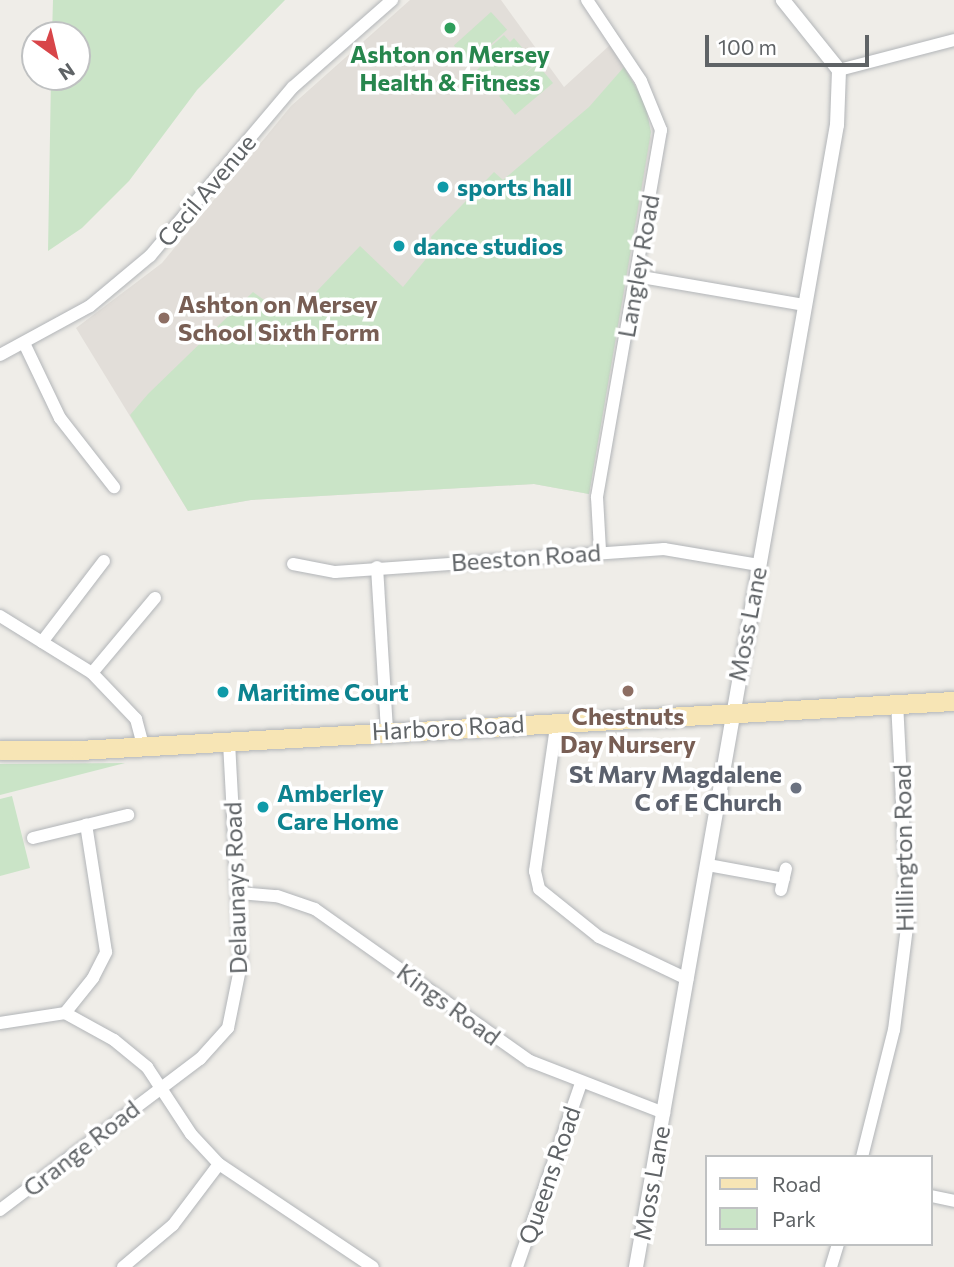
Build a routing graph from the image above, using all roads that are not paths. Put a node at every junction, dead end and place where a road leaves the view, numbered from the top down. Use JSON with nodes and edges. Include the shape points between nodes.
{"nodes":[{"id":1,"x":393,"y":0,"type":"edge"},
{"id":2,"x":587,"y":0,"type":"edge"},
{"id":3,"x":783,"y":0,"type":"edge"},
{"id":4,"x":954,"y":40,"type":"edge"},
{"id":5,"x":839,"y":70,"type":"junction"},
{"id":6,"x":636,"y":276,"type":"junction"},
{"id":7,"x":804,"y":305,"type":"junction"},
{"id":8,"x":24,"y":342,"type":"junction"},
{"id":9,"x":0,"y":355,"type":"edge"},
{"id":10,"x":108,"y":487,"type":"dead end"},
{"id":11,"x":600,"y":551,"type":"junction"},
{"id":12,"x":104,"y":561,"type":"dead end"},
{"id":13,"x":293,"y":564,"type":"dead end"},
{"id":14,"x":759,"y":565,"type":"junction"},
{"id":15,"x":377,"y":567,"type":"junction"},
{"id":16,"x":155,"y":598,"type":"dead end"},
{"id":17,"x":0,"y":616,"type":"edge"},
{"id":18,"x":42,"y":642,"type":"junction"},
{"id":19,"x":92,"y":673,"type":"junction"},
{"id":20,"x":954,"y":701,"type":"edge"},
{"id":21,"x":897,"y":702,"type":"junction"},
{"id":22,"x":730,"y":711,"type":"junction"},
{"id":23,"x":557,"y":720,"type":"junction"},
{"id":24,"x":387,"y":730,"type":"junction"},
{"id":25,"x":229,"y":741,"type":"junction"},
{"id":26,"x":143,"y":746,"type":"junction"},
{"id":27,"x":0,"y":750,"type":"edge"},
{"id":28,"x":128,"y":815,"type":"dead end"},
{"id":29,"x":86,"y":825,"type":"junction"},
{"id":30,"x":33,"y":838,"type":"dead end"},
{"id":31,"x":708,"y":865,"type":"junction"},
{"id":32,"x":783,"y":879,"type":"dead end"},
{"id":33,"x":239,"y":893,"type":"junction"},
{"id":34,"x":687,"y":979,"type":"junction"},
{"id":35,"x":65,"y":1013,"type":"junction"},
{"id":36,"x":0,"y":1023,"type":"edge"},
{"id":37,"x":581,"y":1083,"type":"junction"},
{"id":38,"x":162,"y":1086,"type":"junction"},
{"id":39,"x":664,"y":1113,"type":"junction"},
{"id":40,"x":863,"y":1155,"type":"edge"},
{"id":41,"x":219,"y":1164,"type":"junction"},
{"id":42,"x":933,"y":1197,"type":"edge"},
{"id":43,"x":954,"y":1202,"type":"edge"},
{"id":44,"x":0,"y":1210,"type":"edge"},
{"id":45,"x":837,"y":1246,"type":"edge"},
{"id":46,"x":123,"y":1267,"type":"edge"},
{"id":47,"x":373,"y":1267,"type":"edge"},
{"id":48,"x":517,"y":1267,"type":"edge"},
{"id":49,"x":636,"y":1267,"type":"edge"},
{"id":50,"x":831,"y":1267,"type":"edge"}],
"edges":[{"from":1,"to":8,"type":"street","name":"Cecil Avenue","via":[[293,87],[150,256],[90,306]]},
{"from":2,"to":6,"type":"street","name":"Langley Road","via":[[641,80],[661,130]]},
{"from":3,"to":5,"type":"street"},
{"from":4,"to":5,"type":"street"},
{"from":5,"to":7,"type":"street","name":"Moss Lane","via":[[837,125]]},
{"from":6,"to":7,"type":"street"},
{"from":6,"to":11,"type":"street","name":"Langley Road","via":[[597,497]]},
{"from":7,"to":14,"type":"street","name":"Moss Lane"},
{"from":8,"to":9,"type":"street","name":"Cecil Avenue"},
{"from":8,"to":10,"type":"street","via":[[60,418]]},
{"from":11,"to":14,"type":"street","name":"Beeston Road","via":[[664,549]]},
{"from":11,"to":15,"type":"street","name":"Beeston Road"},
{"from":12,"to":18,"type":"street"},
{"from":13,"to":15,"type":"street","name":"Beeston Road","via":[[321,572]]},
{"from":14,"to":22,"type":"street","name":"Moss Lane"},
{"from":15,"to":24,"type":"street"},
{"from":16,"to":19,"type":"street"},
{"from":17,"to":18,"type":"street"},
{"from":18,"to":19,"type":"street"},
{"from":19,"to":26,"type":"street","via":[[136,719]]},
{"from":20,"to":21,"type":"main road","name":"Harboro Road"},
{"from":21,"to":22,"type":"main road","name":"Harboro Road"},
{"from":21,"to":40,"type":"street","name":"Hillington Road","via":[[908,919],[894,1030]]},
{"from":22,"to":23,"type":"main road","name":"Harboro Road"},
{"from":22,"to":31,"type":"street","name":"Moss Lane"},
{"from":23,"to":24,"type":"main road","name":"Harboro Road"},
{"from":23,"to":34,"type":"street","via":[[535,871],[539,889],[599,937]]},
{"from":24,"to":25,"type":"main road","name":"Harboro Road"},
{"from":25,"to":26,"type":"main road","name":"Harboro Road"},
{"from":25,"to":33,"type":"street","name":"Delaunays Road"},
{"from":26,"to":27,"type":"main road","name":"Harboro Road"},
{"from":28,"to":29,"type":"street"},
{"from":29,"to":30,"type":"street"},
{"from":29,"to":35,"type":"street","via":[[106,952],[93,978]]},
{"from":31,"to":32,"type":"street"},
{"from":31,"to":34,"type":"street","name":"Moss Lane"},
{"from":33,"to":37,"type":"street","name":"Kings Road","via":[[277,896],[315,909],[530,1061]]},
{"from":33,"to":38,"type":"street","name":"Delaunays Road","via":[[241,964],[228,1028],[200,1059]]},
{"from":34,"to":39,"type":"street","name":"Moss Lane"},
{"from":35,"to":36,"type":"street"},
{"from":35,"to":38,"type":"street","via":[[132,1052]]},
{"from":37,"to":39,"type":"street","name":"Kings Road"},
{"from":37,"to":48,"type":"street","name":"Queens Road"},
{"from":38,"to":41,"type":"street","via":[[191,1135]]},
{"from":38,"to":44,"type":"street","name":"Grange Road"},
{"from":39,"to":49,"type":"street","name":"Moss Lane"},
{"from":41,"to":46,"type":"street","via":[[173,1225]]},
{"from":41,"to":47,"type":"street"},
{"from":42,"to":43,"type":"street"},
{"from":45,"to":50,"type":"street"}]}
